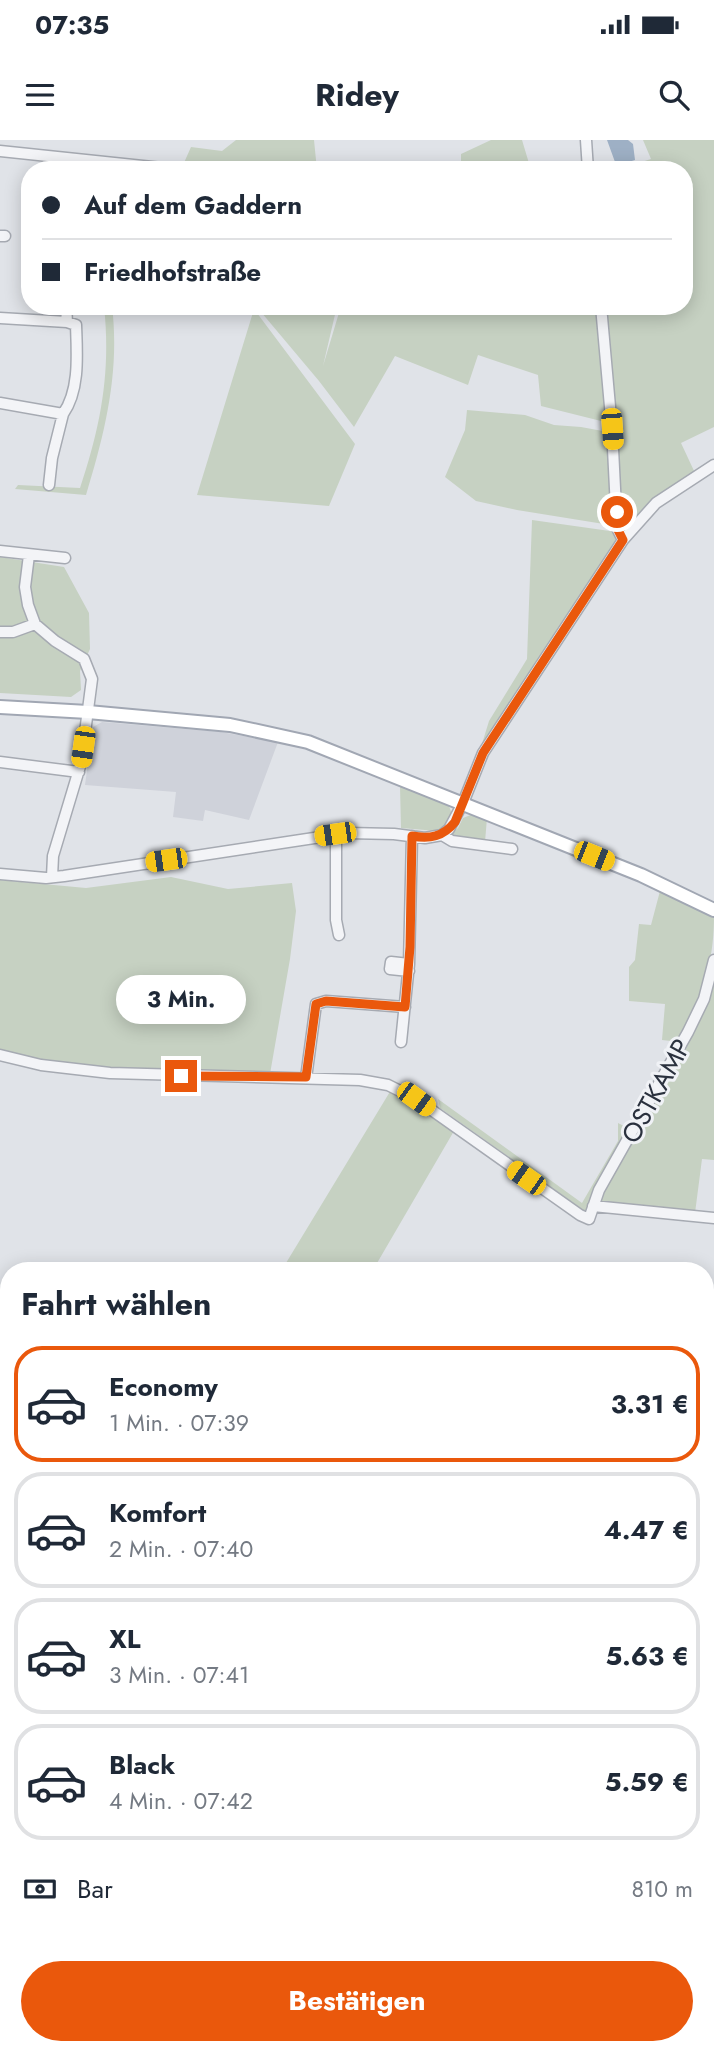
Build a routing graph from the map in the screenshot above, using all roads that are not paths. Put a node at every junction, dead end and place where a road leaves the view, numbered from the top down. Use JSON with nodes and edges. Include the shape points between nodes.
{"nodes":[{"id":1,"x":586,"y":140,"type":"edge"},
{"id":2,"x":0,"y":150,"type":"edge"},
{"id":3,"x":100,"y":161,"type":"edge"},
{"id":4,"x":587,"y":161,"type":"edge"},
{"id":5,"x":66,"y":315,"type":"edge"},
{"id":6,"x":602,"y":315,"type":"edge"},
{"id":7,"x":0,"y":318,"type":"edge"},
{"id":8,"x":66,"y":322,"type":"junction"},
{"id":9,"x":0,"y":403,"type":"edge"},
{"id":10,"x":63,"y":414,"type":"junction"},
{"id":11,"x":714,"y":465,"type":"edge"},
{"id":12,"x":49,"y":485,"type":"dead end"},
{"id":13,"x":623,"y":540,"type":"junction"},
{"id":14,"x":0,"y":551,"type":"edge"},
{"id":15,"x":29,"y":555,"type":"junction"},
{"id":16,"x":65,"y":558,"type":"dead end"},
{"id":17,"x":35,"y":624,"type":"junction"},
{"id":18,"x":0,"y":632,"type":"edge"},
{"id":19,"x":0,"y":706,"type":"edge"},
{"id":20,"x":88,"y":712,"type":"junction"},
{"id":21,"x":0,"y":762,"type":"edge"},
{"id":22,"x":79,"y":772,"type":"junction"},
{"id":23,"x":463,"y":803,"type":"junction"},
{"id":24,"x":335,"y":834,"type":"junction"},
{"id":25,"x":442,"y":835,"type":"junction"},
{"id":26,"x":412,"y":836,"type":"junction"},
{"id":27,"x":512,"y":849,"type":"dead end"},
{"id":28,"x":0,"y":874,"type":"edge"},
{"id":29,"x":52,"y":877,"type":"junction"},
{"id":30,"x":712,"y":907,"type":"edge"},
{"id":31,"x":339,"y":935,"type":"dead end"},
{"id":32,"x":714,"y":960,"type":"edge"},
{"id":33,"x":405,"y":1007,"type":"junction"},
{"id":34,"x":401,"y":1042,"type":"dead end"},
{"id":35,"x":0,"y":1055,"type":"edge"},
{"id":36,"x":306,"y":1077,"type":"junction"},
{"id":37,"x":593,"y":1206,"type":"junction"},
{"id":38,"x":714,"y":1219,"type":"edge"}],
"edges":[{"from":1,"to":4,"type":"street"},
{"from":2,"to":3,"type":"street"},
{"from":5,"to":8,"type":"street"},
{"from":6,"to":13,"type":"street","via":[[617,528]]},
{"from":7,"to":8,"type":"street"},
{"from":8,"to":10,"type":"street","via":[[76,325],[77,353],[75,381]]},
{"from":9,"to":10,"type":"street"},
{"from":10,"to":12,"type":"street"},
{"from":11,"to":13,"type":"street","via":[[656,503]]},
{"from":13,"to":23,"type":"street","via":[[483,753]]},
{"from":14,"to":15,"type":"street"},
{"from":15,"to":16,"type":"street"},
{"from":15,"to":17,"type":"street","via":[[26,587]]},
{"from":17,"to":18,"type":"street"},
{"from":17,"to":20,"type":"street","via":[[84,659],[92,680]]},
{"from":19,"to":20,"type":"main road"},
{"from":20,"to":22,"type":"street"},
{"from":20,"to":23,"type":"main road","via":[[268,732],[308,742]]},
{"from":21,"to":22,"type":"street"},
{"from":22,"to":29,"type":"street","via":[[53,856]]},
{"from":23,"to":25,"type":"street","via":[[455,822]]},
{"from":23,"to":30,"type":"main road"},
{"from":24,"to":26,"type":"street"},
{"from":24,"to":29,"type":"street"},
{"from":24,"to":31,"type":"street"},
{"from":25,"to":26,"type":"street"},
{"from":25,"to":27,"type":"street","via":[[453,841]]},
{"from":26,"to":33,"type":"street"},
{"from":28,"to":29,"type":"street"},
{"from":32,"to":37,"type":"street","name":"OSTKAMP","via":[[693,1022]]},
{"from":33,"to":34,"type":"street"},
{"from":33,"to":36,"type":"street","via":[[316,1004]]},
{"from":35,"to":36,"type":"street","via":[[110,1073]]},
{"from":36,"to":37,"type":"street","name":"OSTKAMP","via":[[388,1085],[580,1215],[589,1219]]},
{"from":37,"to":38,"type":"street"}]}
